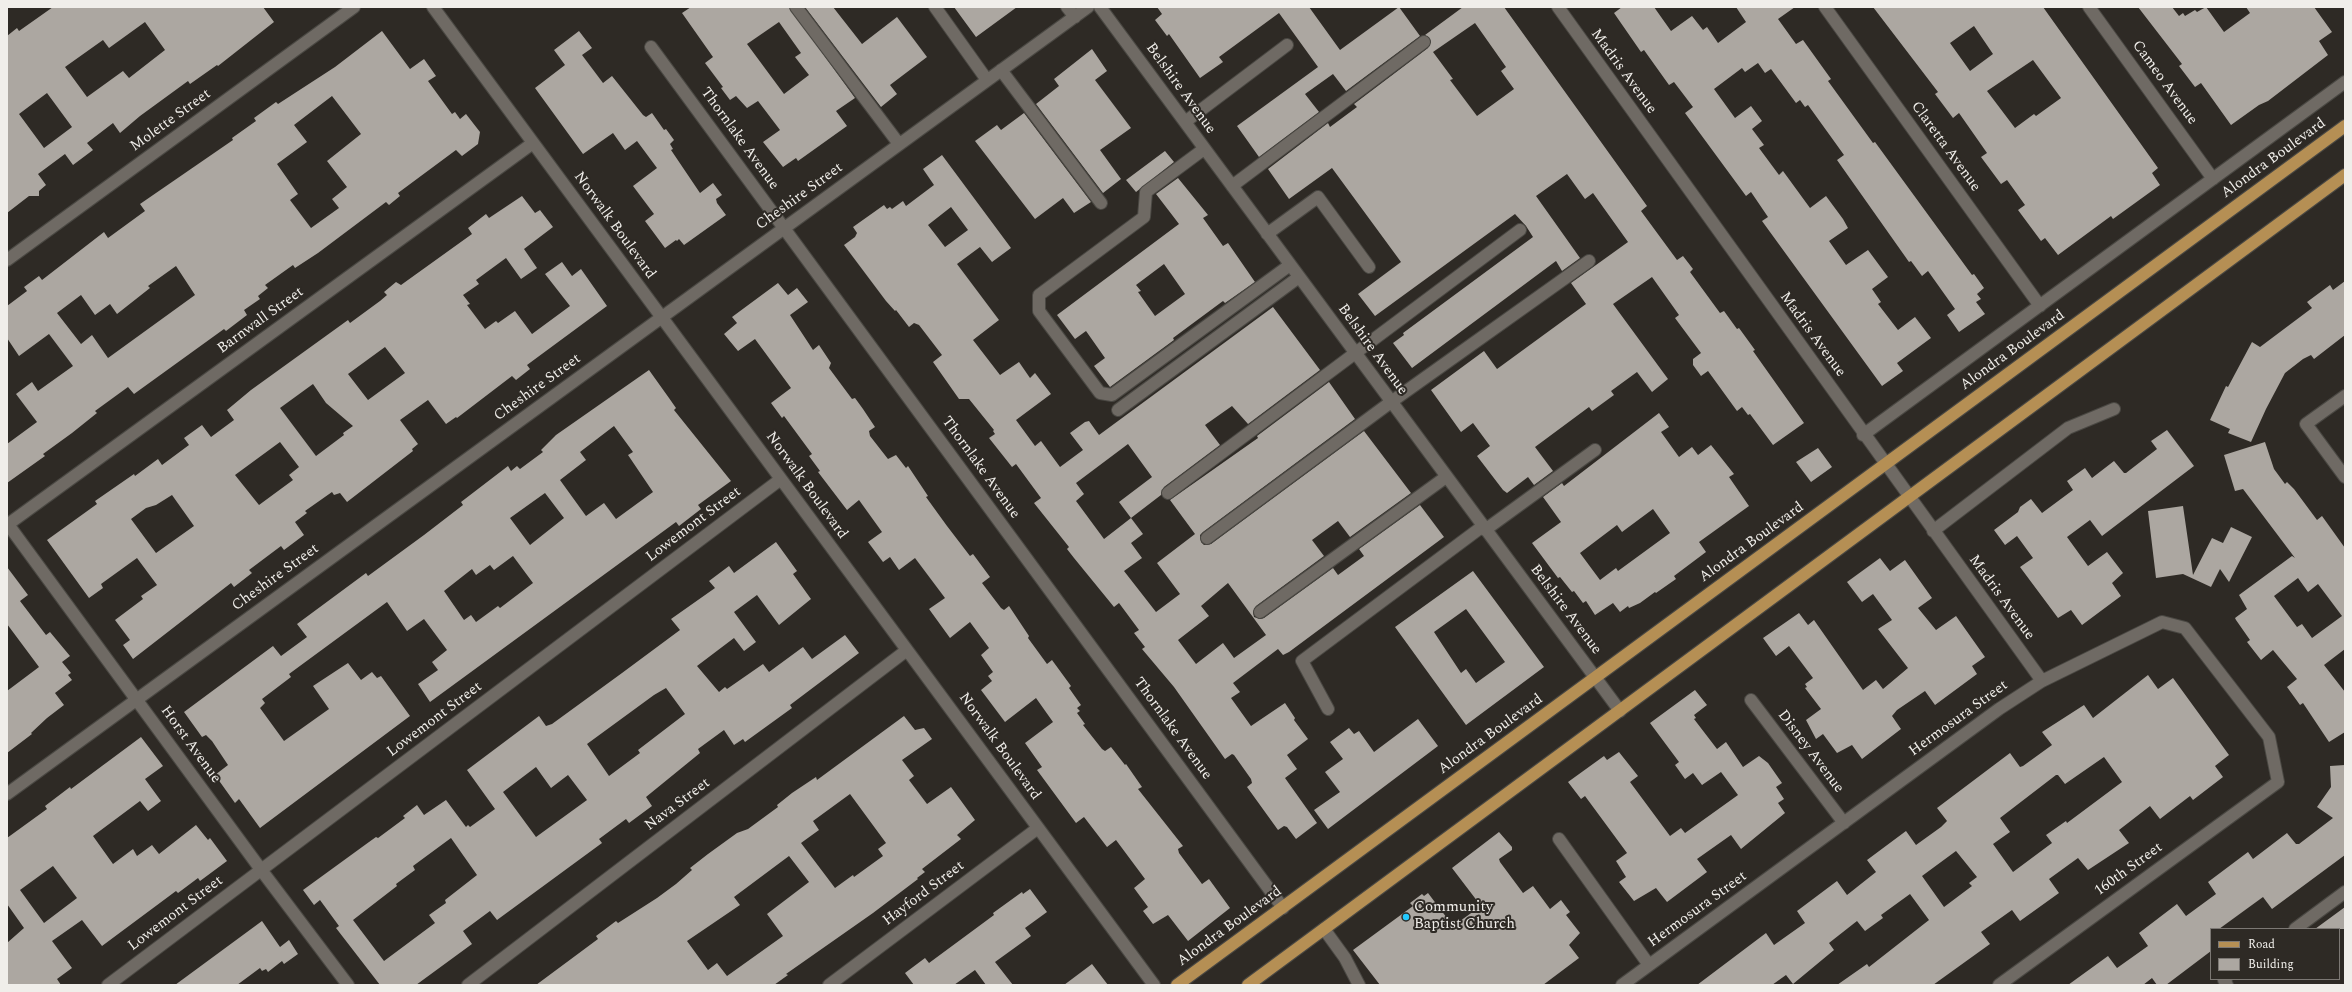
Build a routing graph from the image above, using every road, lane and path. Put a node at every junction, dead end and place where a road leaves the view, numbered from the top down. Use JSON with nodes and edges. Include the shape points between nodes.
{"nodes":[{"id":1,"x":354,"y":7,"type":"edge"},
{"id":2,"x":433,"y":7,"type":"edge"},
{"id":3,"x":796,"y":7,"type":"edge"},
{"id":4,"x":935,"y":7,"type":"edge"},
{"id":5,"x":1067,"y":7,"type":"edge"},
{"id":6,"x":1088,"y":7,"type":"edge"},
{"id":7,"x":1100,"y":7,"type":"edge"},
{"id":8,"x":1558,"y":7,"type":"edge"},
{"id":9,"x":1825,"y":7,"type":"edge"},
{"id":10,"x":2089,"y":7,"type":"edge"},
{"id":11,"x":1074,"y":17,"type":"junction"},
{"id":12,"x":1424,"y":42,"type":"dead end"},
{"id":13,"x":1288,"y":45,"type":"dead end"},
{"id":14,"x":651,"y":47,"type":"dead end"},
{"id":15,"x":1001,"y":70,"type":"junction"},
{"id":16,"x":987,"y":80,"type":"junction"},
{"id":17,"x":2345,"y":82,"type":"edge"},
{"id":18,"x":1185,"y":122,"type":"junction"},
{"id":19,"x":2345,"y":126,"type":"edge"},
{"id":20,"x":533,"y":143,"type":"junction"},
{"id":21,"x":899,"y":144,"type":"junction"},
{"id":22,"x":1204,"y":149,"type":"junction"},
{"id":23,"x":2345,"y":175,"type":"edge"},
{"id":24,"x":2213,"y":179,"type":"junction"},
{"id":25,"x":1232,"y":186,"type":"junction"},
{"id":26,"x":1101,"y":203,"type":"dead end"},
{"id":27,"x":785,"y":228,"type":"junction"},
{"id":28,"x":1520,"y":230,"type":"dead end"},
{"id":29,"x":1267,"y":234,"type":"junction"},
{"id":30,"x":7,"y":260,"type":"edge"},
{"id":31,"x":1589,"y":261,"type":"dead end"},
{"id":32,"x":1290,"y":265,"type":"junction"},
{"id":33,"x":1369,"y":267,"type":"dead end"},
{"id":34,"x":1299,"y":277,"type":"junction"},
{"id":35,"x":2040,"y":306,"type":"junction"},
{"id":36,"x":662,"y":318,"type":"junction"},
{"id":37,"x":1355,"y":353,"type":"junction"},
{"id":38,"x":2345,"y":396,"type":"edge"},
{"id":39,"x":1391,"y":402,"type":"junction"},
{"id":40,"x":2114,"y":409,"type":"dead end"},
{"id":41,"x":1118,"y":410,"type":"dead end"},
{"id":42,"x":1863,"y":435,"type":"junction"},
{"id":43,"x":1594,"y":450,"type":"dead end"},
{"id":44,"x":1885,"y":464,"type":"junction"},
{"id":45,"x":1446,"y":476,"type":"junction"},
{"id":46,"x":2345,"y":477,"type":"edge"},
{"id":47,"x":781,"y":479,"type":"junction"},
{"id":48,"x":1168,"y":493,"type":"dead end"},
{"id":49,"x":1909,"y":497,"type":"junction"},
{"id":50,"x":7,"y":524,"type":"edge"},
{"id":51,"x":1484,"y":528,"type":"junction"},
{"id":52,"x":1932,"y":530,"type":"junction"},
{"id":53,"x":1207,"y":538,"type":"dead end"},
{"id":54,"x":1260,"y":612,"type":"dead end"},
{"id":55,"x":907,"y":650,"type":"junction"},
{"id":56,"x":1595,"y":678,"type":"junction"},
{"id":57,"x":2042,"y":681,"type":"junction"},
{"id":58,"x":136,"y":699,"type":"junction"},
{"id":59,"x":1751,"y":700,"type":"dead end"},
{"id":60,"x":1328,"y":709,"type":"dead end"},
{"id":61,"x":1620,"y":711,"type":"junction"},
{"id":62,"x":2278,"y":782,"type":"joint"},
{"id":63,"x":7,"y":794,"type":"edge"},
{"id":64,"x":1844,"y":823,"type":"junction"},
{"id":65,"x":1038,"y":828,"type":"junction"},
{"id":66,"x":1559,"y":839,"type":"dead end"},
{"id":67,"x":262,"y":871,"type":"junction"},
{"id":68,"x":2345,"y":892,"type":"edge"},
{"id":69,"x":1283,"y":908,"type":"junction"},
{"id":70,"x":2296,"y":928,"type":"edge"},
{"id":71,"x":1324,"y":929,"type":"junction"},
{"id":72,"x":1649,"y":965,"type":"junction"},
{"id":73,"x":1354,"y":983,"type":"edge"},
{"id":74,"x":108,"y":985,"type":"edge"},
{"id":75,"x":348,"y":985,"type":"edge"},
{"id":76,"x":468,"y":985,"type":"edge"},
{"id":77,"x":830,"y":985,"type":"edge"},
{"id":78,"x":1154,"y":985,"type":"edge"},
{"id":79,"x":1178,"y":985,"type":"edge"},
{"id":80,"x":1248,"y":985,"type":"edge"},
{"id":81,"x":1622,"y":985,"type":"edge"},
{"id":82,"x":1999,"y":985,"type":"edge"}],
"edges":[{"from":1,"to":30,"type":"street","name":"Molette Street"},
{"from":2,"to":20,"type":"street","name":"Norwalk Boulevard"},
{"from":3,"to":21,"type":"street"},
{"from":4,"to":16,"type":"street"},
{"from":5,"to":11,"type":"street"},
{"from":6,"to":11,"type":"street","name":"Cheshire Street"},
{"from":7,"to":18,"type":"street","name":"Belshire Avenue"},
{"from":8,"to":42,"type":"street","name":"Madris Avenue"},
{"from":9,"to":35,"type":"street","name":"Claretta Avenue"},
{"from":10,"to":24,"type":"street","name":"Cameo Avenue"},
{"from":11,"to":15,"type":"street","name":"Cheshire Street"},
{"from":12,"to":25,"type":"street"},
{"from":13,"to":18,"type":"street"},
{"from":14,"to":27,"type":"street","name":"Thornlake Avenue"},
{"from":15,"to":16,"type":"street","name":"Cheshire Street"},
{"from":15,"to":26,"type":"street"},
{"from":16,"to":21,"type":"street","name":"Cheshire Street"},
{"from":17,"to":24,"type":"street","name":"Alondra Boulevard"},
{"from":18,"to":22,"type":"street","name":"Belshire Avenue"},
{"from":19,"to":44,"type":"main road","name":"Alondra Boulevard"},
{"from":20,"to":36,"type":"street","name":"Norwalk Boulevard"},
{"from":20,"to":50,"type":"street","name":"Barnwall Street"},
{"from":21,"to":27,"type":"street","name":"Cheshire Street"},
{"from":22,"to":25,"type":"street","name":"Belshire Avenue"},
{"from":22,"to":32,"type":"street","via":[[1146,192],[1144,217],[1039,295],[1039,311],[1100,393],[1112,395]]},
{"from":23,"to":49,"type":"main road"},
{"from":24,"to":35,"type":"street","name":"Alondra Boulevard"},
{"from":25,"to":29,"type":"street","name":"Belshire Avenue"},
{"from":27,"to":36,"type":"street","name":"Cheshire Street"},
{"from":27,"to":69,"type":"street","name":"Thornlake Avenue"},
{"from":28,"to":37,"type":"street"},
{"from":29,"to":32,"type":"street","name":"Belshire Avenue"},
{"from":29,"to":33,"type":"street","via":[[1318,197]]},
{"from":31,"to":39,"type":"street"},
{"from":32,"to":34,"type":"street","name":"Belshire Avenue"},
{"from":34,"to":37,"type":"street","name":"Belshire Avenue"},
{"from":34,"to":41,"type":"street"},
{"from":35,"to":42,"type":"street","name":"Alondra Boulevard"},
{"from":36,"to":47,"type":"street","name":"Norwalk Boulevard"},
{"from":36,"to":58,"type":"street","name":"Cheshire Street"},
{"from":37,"to":39,"type":"street","name":"Belshire Avenue"},
{"from":37,"to":48,"type":"street"},
{"from":38,"to":46,"type":"street","via":[[2306,424]]},
{"from":39,"to":45,"type":"street","name":"Belshire Avenue"},
{"from":39,"to":53,"type":"street"},
{"from":40,"to":52,"type":"street","via":[[2068,428]]},
{"from":42,"to":44,"type":"street","name":"Madris Avenue"},
{"from":43,"to":51,"type":"street"},
{"from":44,"to":49,"type":"street","name":"Madris Avenue"},
{"from":44,"to":56,"type":"main road","name":"Alondra Boulevard"},
{"from":45,"to":51,"type":"street","name":"Belshire Avenue"},
{"from":45,"to":54,"type":"street"},
{"from":47,"to":55,"type":"street","name":"Norwalk Boulevard"},
{"from":47,"to":67,"type":"street","name":"Lowemont Street"},
{"from":49,"to":52,"type":"street","name":"Madris Avenue"},
{"from":49,"to":61,"type":"main road"},
{"from":50,"to":58,"type":"street","name":"Horst Avenue"},
{"from":51,"to":56,"type":"street","name":"Belshire Avenue"},
{"from":51,"to":60,"type":"street","via":[[1302,660]]},
{"from":52,"to":57,"type":"street","name":"Madris Avenue"},
{"from":55,"to":65,"type":"street","name":"Norwalk Boulevard"},
{"from":55,"to":76,"type":"street","name":"Nava Street"},
{"from":56,"to":61,"type":"street","name":"Belshire Avenue"},
{"from":56,"to":69,"type":"main road","name":"Alondra Boulevard"},
{"from":57,"to":62,"type":"street","name":"Hermosura Street","via":[[2162,622],[2185,628],[2269,737]]},
{"from":57,"to":64,"type":"street","name":"Hermosura Street","via":[[1999,709]]},
{"from":58,"to":63,"type":"street","name":"Cheshire Street"},
{"from":58,"to":67,"type":"street","name":"Horst Avenue"},
{"from":59,"to":64,"type":"street","name":"Disney Avenue"},
{"from":61,"to":71,"type":"main road"},
{"from":62,"to":82,"type":"street","name":"160th Street"},
{"from":64,"to":72,"type":"street","name":"Hermosura Street"},
{"from":65,"to":77,"type":"street","name":"Hayford Street"},
{"from":65,"to":78,"type":"street","name":"Norwalk Boulevard"},
{"from":66,"to":72,"type":"street"},
{"from":67,"to":74,"type":"street","name":"Lowemont Street"},
{"from":67,"to":75,"type":"street","name":"Horst Avenue"},
{"from":68,"to":70,"type":"street"},
{"from":69,"to":79,"type":"main road","name":"Alondra Boulevard"},
{"from":71,"to":73,"type":"street","via":[[1345,958]]},
{"from":71,"to":80,"type":"main road"},
{"from":72,"to":81,"type":"street","name":"Hermosura Street"}]}
